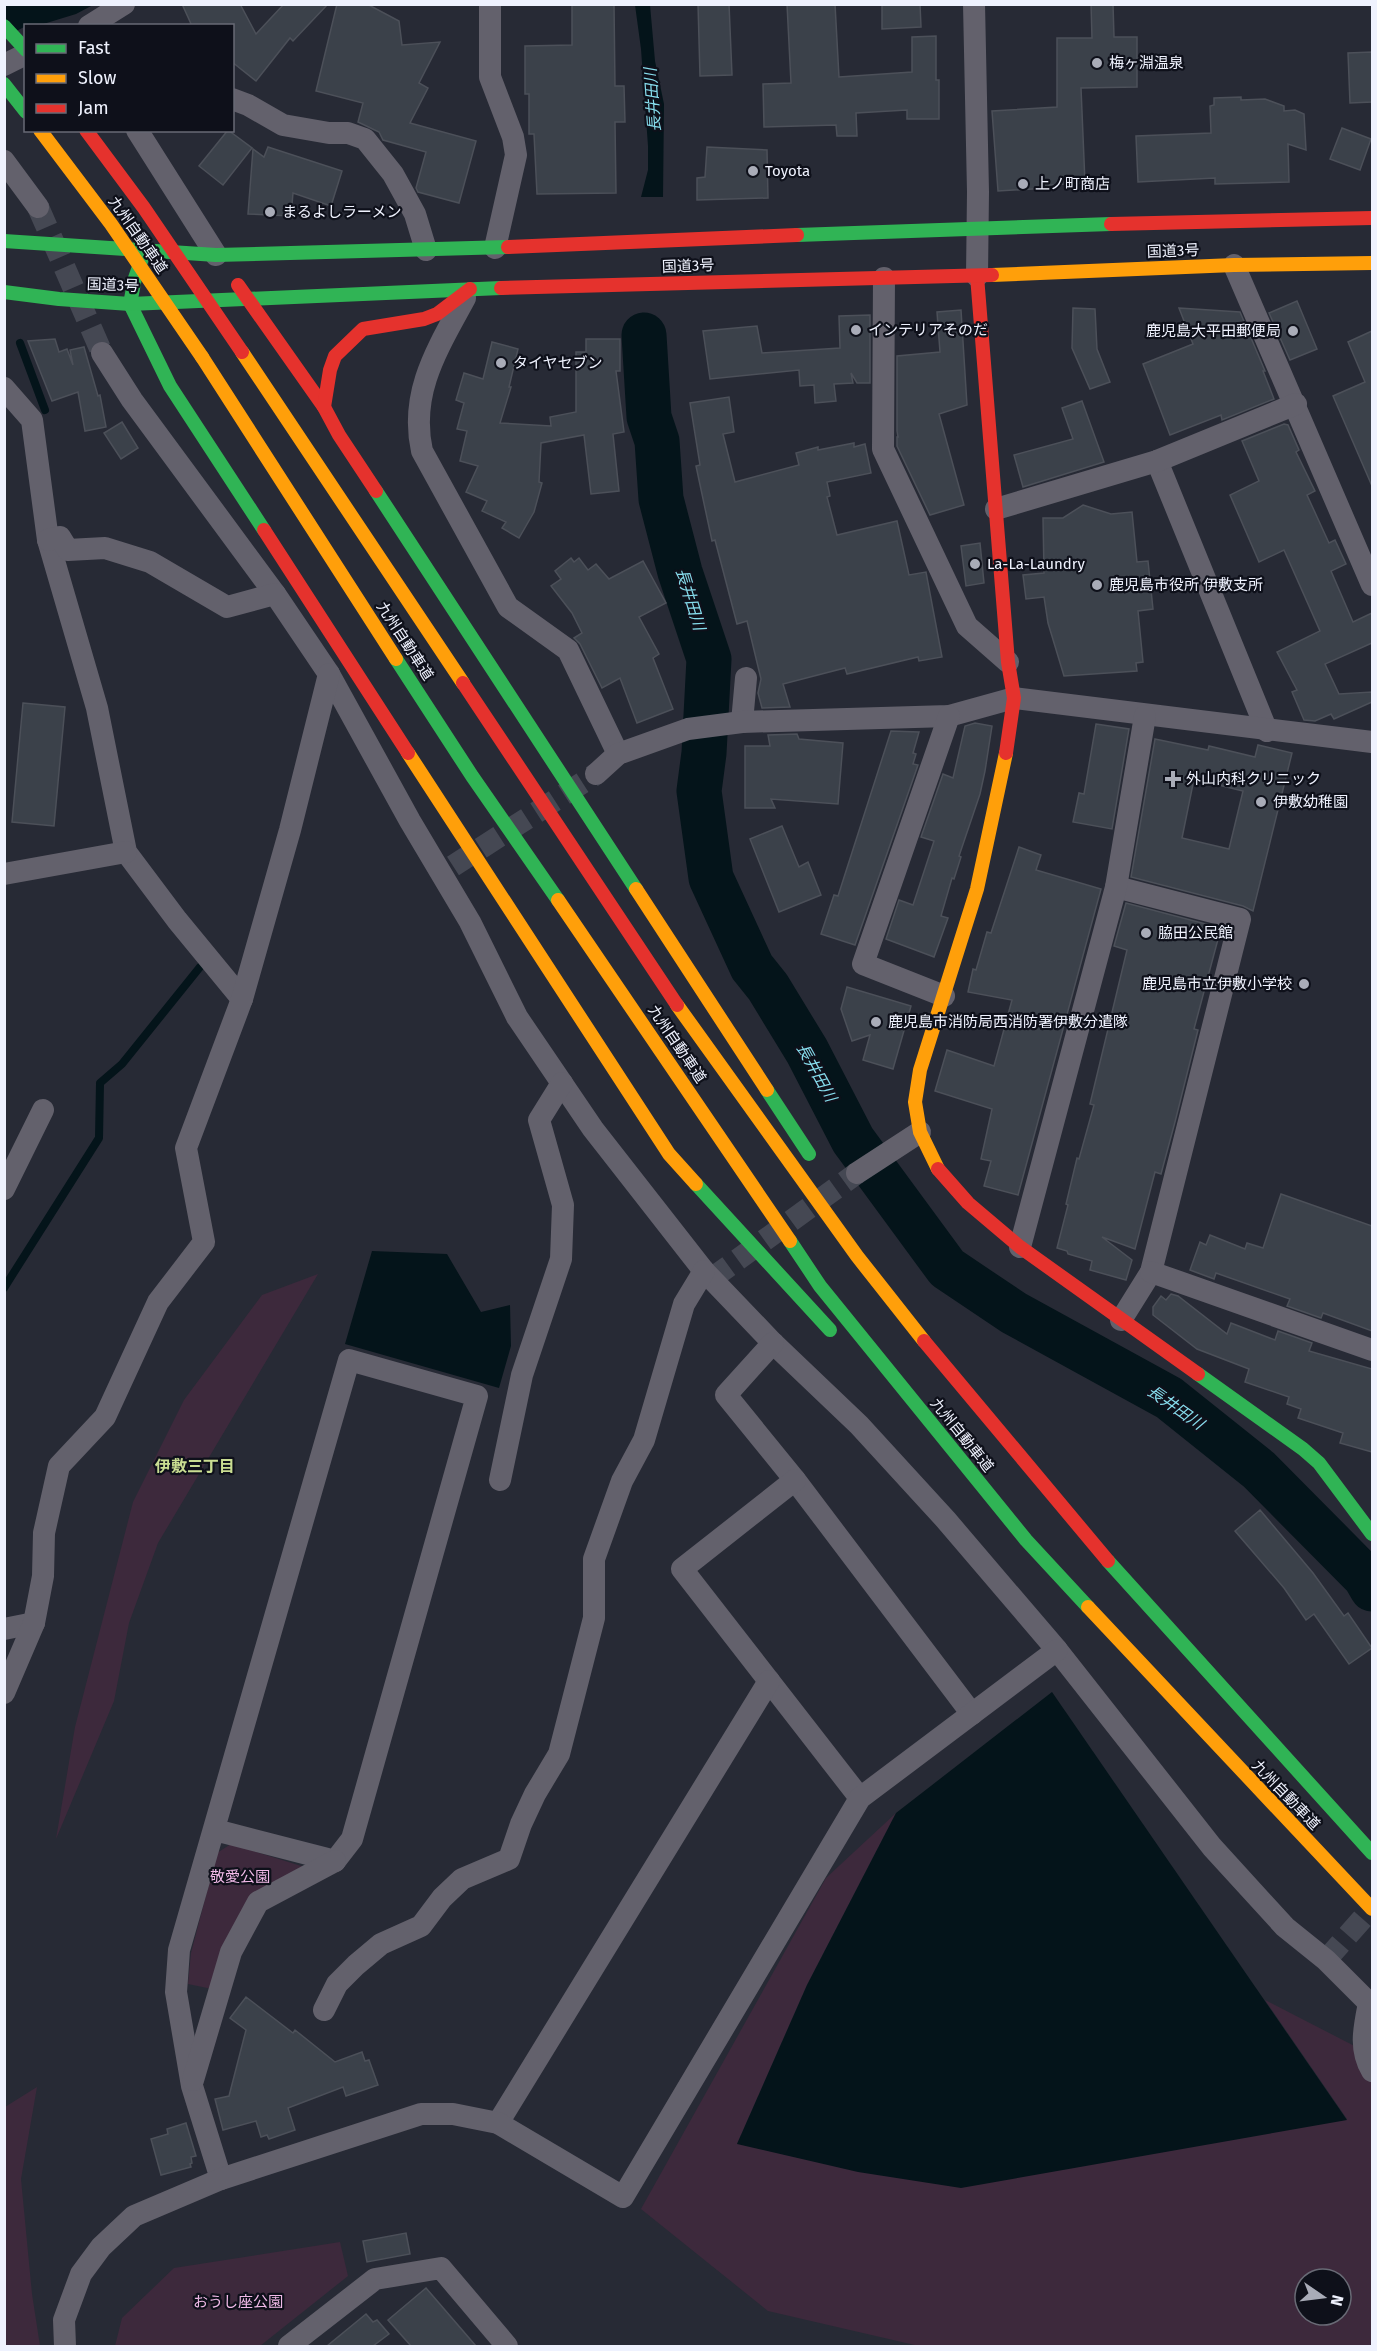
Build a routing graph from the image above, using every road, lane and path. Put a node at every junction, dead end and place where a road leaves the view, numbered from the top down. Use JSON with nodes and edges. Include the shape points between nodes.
{"nodes":[{"id":1,"x":124,"y":4,"type":"edge"},
{"id":2,"x":490,"y":4,"type":"edge"},
{"id":3,"x":974,"y":4,"type":"edge"},
{"id":4,"x":92,"y":24,"type":"edge"},
{"id":5,"x":4,"y":26,"type":"edge"},
{"id":6,"x":24,"y":50,"type":"edge"},
{"id":7,"x":24,"y":53,"type":"edge"},
{"id":8,"x":4,"y":65,"type":"edge"},
{"id":9,"x":4,"y":84,"type":"edge"},
{"id":10,"x":234,"y":100,"type":"edge"},
{"id":11,"x":24,"y":109,"type":"edge"},
{"id":12,"x":42,"y":132,"type":"edge"},
{"id":13,"x":87,"y":132,"type":"edge"},
{"id":14,"x":138,"y":132,"type":"edge"},
{"id":15,"x":4,"y":161,"type":"edge"},
{"id":16,"x":38,"y":207,"type":"tunnel mouth"},
{"id":17,"x":1372,"y":216,"type":"edge"},
{"id":18,"x":978,"y":227,"type":"junction"},
{"id":19,"x":4,"y":241,"type":"edge"},
{"id":20,"x":495,"y":248,"type":"junction"},
{"id":21,"x":145,"y":250,"type":"junction"},
{"id":22,"x":426,"y":250,"type":"junction"},
{"id":23,"x":216,"y":255,"type":"junction"},
{"id":24,"x":1372,"y":262,"type":"edge"},
{"id":25,"x":1234,"y":265,"type":"junction"},
{"id":26,"x":977,"y":276,"type":"junction"},
{"id":27,"x":884,"y":278,"type":"junction"},
{"id":28,"x":471,"y":289,"type":"junction"},
{"id":29,"x":4,"y":292,"type":"edge"},
{"id":30,"x":249,"y":300,"type":"junction"},
{"id":31,"x":130,"y":304,"type":"junction"},
{"id":32,"x":102,"y":353,"type":"tunnel mouth"},
{"id":33,"x":4,"y":388,"type":"edge"},
{"id":34,"x":1296,"y":404,"type":"junction"},
{"id":35,"x":324,"y":407,"type":"junction"},
{"id":36,"x":1157,"y":461,"type":"junction"},
{"id":37,"x":996,"y":509,"type":"junction"},
{"id":38,"x":48,"y":540,"type":"junction"},
{"id":39,"x":1372,"y":585,"type":"edge"},
{"id":40,"x":275,"y":594,"type":"junction"},
{"id":41,"x":1008,"y":662,"type":"junction"},
{"id":42,"x":329,"y":674,"type":"junction"},
{"id":43,"x":746,"y":678,"type":"dead end"},
{"id":44,"x":1014,"y":698,"type":"junction"},
{"id":45,"x":949,"y":716,"type":"junction"},
{"id":46,"x":1145,"y":716,"type":"junction"},
{"id":47,"x":741,"y":722,"type":"junction"},
{"id":48,"x":1267,"y":731,"type":"junction"},
{"id":49,"x":1372,"y":742,"type":"edge"},
{"id":50,"x":618,"y":754,"type":"junction"},
{"id":51,"x":596,"y":774,"type":"tunnel mouth"},
{"id":52,"x":126,"y":852,"type":"junction"},
{"id":53,"x":5,"y":877,"type":"edge"},
{"id":54,"x":1116,"y":887,"type":"junction"},
{"id":55,"x":944,"y":996,"type":"junction"},
{"id":56,"x":242,"y":999,"type":"junction"},
{"id":57,"x":562,"y":1083,"type":"junction"},
{"id":58,"x":43,"y":1110,"type":"dead end"},
{"id":59,"x":920,"y":1132,"type":"junction"},
{"id":60,"x":815,"y":1163,"type":"dead end"},
{"id":61,"x":859,"y":1172,"type":"tunnel mouth"},
{"id":62,"x":4,"y":1189,"type":"edge"},
{"id":63,"x":1020,"y":1247,"type":"junction"},
{"id":64,"x":878,"y":1260,"type":"dead end"},
{"id":65,"x":704,"y":1271,"type":"junction"},
{"id":66,"x":1151,"y":1272,"type":"junction"},
{"id":67,"x":1121,"y":1320,"type":"junction"},
{"id":68,"x":839,"y":1339,"type":"dead end"},
{"id":69,"x":773,"y":1343,"type":"junction"},
{"id":70,"x":1372,"y":1350,"type":"edge"},
{"id":71,"x":960,"y":1386,"type":"junction"},
{"id":72,"x":888,"y":1391,"type":"dead end"},
{"id":73,"x":500,"y":1480,"type":"dead end"},
{"id":74,"x":795,"y":1480,"type":"junction"},
{"id":75,"x":1369,"y":1523,"type":"edge"},
{"id":76,"x":1026,"y":1540,"type":"junction"},
{"id":77,"x":34,"y":1623,"type":"junction"},
{"id":78,"x":4,"y":1629,"type":"edge"},
{"id":79,"x":1057,"y":1650,"type":"junction"},
{"id":80,"x":769,"y":1681,"type":"junction"},
{"id":81,"x":4,"y":1693,"type":"edge"},
{"id":82,"x":972,"y":1714,"type":"junction"},
{"id":83,"x":860,"y":1798,"type":"junction"},
{"id":84,"x":215,"y":1830,"type":"junction"},
{"id":85,"x":1372,"y":1853,"type":"edge"},
{"id":86,"x":335,"y":1861,"type":"junction"},
{"id":87,"x":1372,"y":1909,"type":"edge"},
{"id":88,"x":324,"y":2010,"type":"dead end"},
{"id":89,"x":1372,"y":2071,"type":"edge"},
{"id":90,"x":192,"y":2086,"type":"junction"},
{"id":91,"x":498,"y":2123,"type":"junction"},
{"id":92,"x":220,"y":2179,"type":"junction"},
{"id":93,"x":293,"y":2345,"type":"edge"},
{"id":94,"x":65,"y":2346,"type":"edge"},
{"id":95,"x":507,"y":2346,"type":"edge"}],
"edges":[{"from":1,"to":4,"type":"street"},
{"from":2,"to":20,"type":"street","via":[[490,77],[516,155]]},
{"from":3,"to":18,"type":"street"},
{"from":5,"to":6,"type":"main road"},
{"from":7,"to":8,"type":"street"},
{"from":9,"to":11,"type":"main road"},
{"from":10,"to":22,"type":"street","via":[[283,125],[348,133],[365,139],[393,174],[415,214]]},
{"from":12,"to":76,"type":"main road","name":"九州自動車道","bridge":true,"via":[[111,224],[202,357],[472,776],[820,1286]]},
{"from":13,"to":71,"type":"main road","name":"九州自動車道","bridge":true,"via":[[242,352],[687,1019],[857,1256]]},
{"from":14,"to":23,"type":"street"},
{"from":15,"to":16,"type":"street"},
{"from":17,"to":18,"type":"main road","name":"国道3号"},
{"from":18,"to":20,"type":"main road","name":"国道3号"},
{"from":18,"to":26,"type":"street"},
{"from":19,"to":21,"type":"main road","name":"国道3号"},
{"from":20,"to":22,"type":"main road","name":"国道3号"},
{"from":21,"to":23,"type":"main road","name":"国道3号"},
{"from":21,"to":31,"type":"main road"},
{"from":22,"to":23,"type":"main road","name":"国道3号"},
{"from":23,"to":30,"type":"main road"},
{"from":24,"to":25,"type":"main road","name":"国道3号"},
{"from":25,"to":26,"type":"main road","name":"国道3号"},
{"from":25,"to":34,"type":"street"},
{"from":26,"to":27,"type":"main road","name":"国道3号"},
{"from":26,"to":37,"type":"main road"},
{"from":27,"to":28,"type":"main road","name":"国道3号"},
{"from":27,"to":41,"type":"street","via":[[883,449],[968,626]]},
{"from":28,"to":30,"type":"main road","name":"国道3号"},
{"from":28,"to":35,"type":"main road","via":[[424,319],[363,329],[335,356]]},
{"from":28,"to":50,"type":"street","via":[[428,373],[418,407],[422,451],[508,607],[568,650]]},
{"from":29,"to":31,"type":"main road","name":"国道3号"},
{"from":30,"to":31,"type":"main road","name":"国道3号"},
{"from":30,"to":35,"type":"main road"},
{"from":31,"to":68,"type":"main road","via":[[170,386],[669,1154]]},
{"from":32,"to":40,"type":"street","via":[[132,400]]},
{"from":33,"to":38,"type":"street","via":[[32,420]]},
{"from":34,"to":36,"type":"street"},
{"from":34,"to":39,"type":"street"},
{"from":35,"to":60,"type":"main road"},
{"from":36,"to":37,"type":"street"},
{"from":36,"to":48,"type":"street"},
{"from":37,"to":41,"type":"main road"},
{"from":38,"to":40,"type":"street","via":[[60,537],[68,550],[105,548],[150,562],[227,607]]},
{"from":38,"to":52,"type":"street","via":[[97,708]]},
{"from":40,"to":42,"type":"street"},
{"from":41,"to":44,"type":"main road"},
{"from":42,"to":56,"type":"street"},
{"from":42,"to":57,"type":"street","via":[[446,869],[517,1017]]},
{"from":43,"to":47,"type":"street"},
{"from":44,"to":45,"type":"street"},
{"from":44,"to":46,"type":"street"},
{"from":44,"to":55,"type":"main road","via":[[1003,774],[977,889]]},
{"from":45,"to":47,"type":"street"},
{"from":45,"to":55,"type":"street","via":[[863,964]]},
{"from":46,"to":48,"type":"street"},
{"from":46,"to":54,"type":"street"},
{"from":47,"to":50,"type":"street","via":[[688,729]]},
{"from":48,"to":49,"type":"street"},
{"from":50,"to":51,"type":"street"},
{"from":52,"to":53,"type":"street"},
{"from":52,"to":56,"type":"street"},
{"from":54,"to":63,"type":"street"},
{"from":54,"to":66,"type":"street","via":[[1240,919]]},
{"from":55,"to":59,"type":"main road","via":[[920,1070],[915,1102]]},
{"from":56,"to":77,"type":"street","via":[[186,1148],[204,1242],[158,1302],[105,1417],[59,1466],[44,1533],[43,1576]]},
{"from":57,"to":65,"type":"street"},
{"from":57,"to":73,"type":"street","via":[[539,1120],[562,1205],[561,1259],[522,1375]]},
{"from":58,"to":62,"type":"street"},
{"from":59,"to":61,"type":"street"},
{"from":59,"to":63,"type":"main road","via":[[934,1164],[968,1203]]},
{"from":63,"to":67,"type":"main road"},
{"from":64,"to":71,"type":"main road"},
{"from":65,"to":69,"type":"street"},
{"from":65,"to":88,"type":"street","via":[[684,1304],[644,1440],[622,1481],[594,1559],[594,1618],[559,1754],[535,1794],[509,1859],[462,1879],[421,1926],[381,1944],[338,1984]]},
{"from":66,"to":67,"type":"street"},
{"from":66,"to":70,"type":"street"},
{"from":67,"to":75,"type":"main road","via":[[1304,1449]]},
{"from":69,"to":74,"type":"street","via":[[726,1395]]},
{"from":69,"to":79,"type":"street","via":[[882,1450]]},
{"from":71,"to":85,"type":"main road","name":"九州自動車道","via":[[1127,1584]]},
{"from":72,"to":76,"type":"main road"},
{"from":74,"to":80,"type":"street","via":[[682,1569]]},
{"from":74,"to":82,"type":"street"},
{"from":76,"to":87,"type":"main road","name":"九州自動車道"},
{"from":77,"to":78,"type":"street"},
{"from":77,"to":81,"type":"street"},
{"from":79,"to":82,"type":"street"},
{"from":79,"to":89,"type":"street","via":[[1212,1847],[1285,1927],[1326,1960],[1369,2003],[1365,2059]]},
{"from":80,"to":83,"type":"street"},
{"from":80,"to":91,"type":"street"},
{"from":82,"to":83,"type":"street"},
{"from":83,"to":91,"type":"street","via":[[623,2197]]},
{"from":84,"to":86,"type":"street"},
{"from":84,"to":86,"type":"street","via":[[349,1360],[477,1396],[352,1839]]},
{"from":84,"to":90,"type":"street","via":[[179,1950],[176,1992]]},
{"from":86,"to":90,"type":"street","via":[[258,1902],[231,1952]]},
{"from":90,"to":92,"type":"street"},
{"from":91,"to":92,"type":"street","via":[[453,2114],[421,2114]]},
{"from":92,"to":94,"type":"street","via":[[134,2216],[101,2247],[81,2274],[64,2320]]},
{"from":93,"to":95,"type":"street","via":[[375,2279],[441,2268]]}]}
